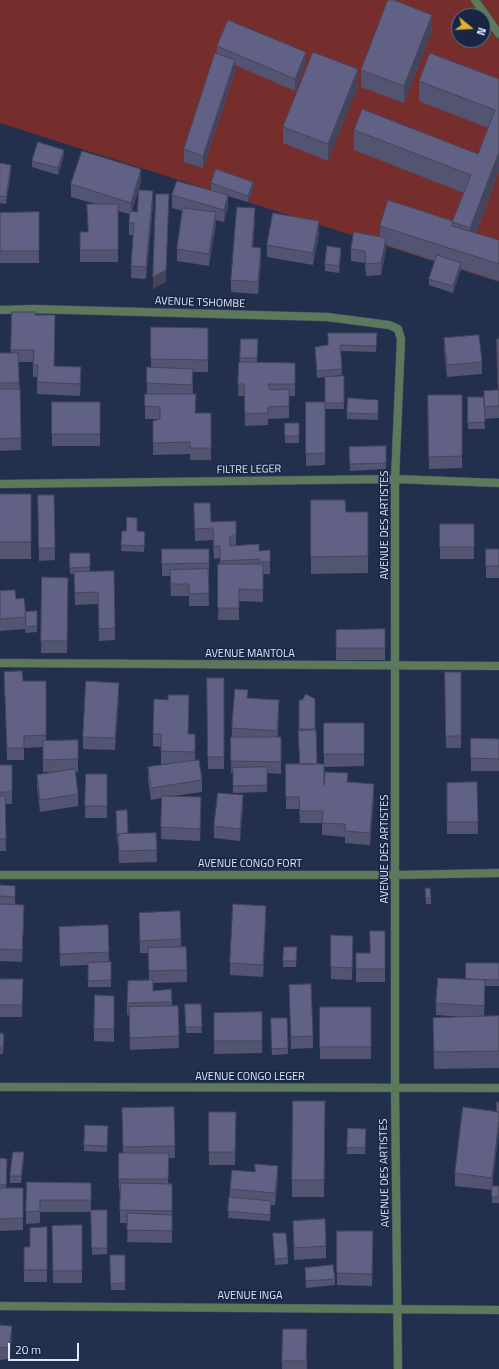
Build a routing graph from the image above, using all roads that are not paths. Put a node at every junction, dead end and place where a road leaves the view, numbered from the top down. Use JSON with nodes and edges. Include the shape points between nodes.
{"nodes":[{"id":1,"x":475,"y":0,"type":"edge"},
{"id":2,"x":499,"y":34,"type":"edge"},
{"id":3,"x":0,"y":310,"type":"edge"},
{"id":4,"x":398,"y":329,"type":"joint"},
{"id":5,"x":395,"y":479,"type":"junction"},
{"id":6,"x":499,"y":483,"type":"edge"},
{"id":7,"x":0,"y":484,"type":"edge"},
{"id":8,"x":0,"y":663,"type":"edge"},
{"id":9,"x":396,"y":666,"type":"junction"},
{"id":10,"x":499,"y":666,"type":"edge"},
{"id":11,"x":499,"y":873,"type":"edge"},
{"id":12,"x":0,"y":875,"type":"edge"},
{"id":13,"x":396,"y":875,"type":"junction"},
{"id":14,"x":0,"y":1087,"type":"edge"},
{"id":15,"x":395,"y":1088,"type":"junction"},
{"id":16,"x":499,"y":1088,"type":"edge"},
{"id":17,"x":0,"y":1306,"type":"edge"},
{"id":18,"x":397,"y":1308,"type":"junction"},
{"id":19,"x":499,"y":1310,"type":"edge"},
{"id":20,"x":398,"y":1369,"type":"edge"}],
"edges":[{"from":1,"to":2,"type":"street"},
{"from":3,"to":4,"type":"street","name":"AVENUE TSHOMBE","via":[[327,317],[389,325]]},
{"from":4,"to":5,"type":"street","name":"AVENUE DES ARTISTES","via":[[401,339]]},
{"from":5,"to":6,"type":"street","name":"FILTRE LEGER"},
{"from":5,"to":7,"type":"street","name":"FILTRE LEGER"},
{"from":5,"to":9,"type":"street","name":"AVENUE DES ARTISTES"},
{"from":8,"to":9,"type":"street","name":"AVENUE MANTOLA"},
{"from":9,"to":10,"type":"street","name":"AVENUE MANTOLA"},
{"from":9,"to":13,"type":"street","name":"AVENUE DES ARTISTES"},
{"from":11,"to":13,"type":"street","name":"AVENUE CONGO FORT"},
{"from":12,"to":13,"type":"street","name":"AVENUE CONGO FORT"},
{"from":13,"to":15,"type":"street","name":"AVENUE DES ARTISTES"},
{"from":14,"to":15,"type":"street","name":"AVENUE CONGO LEGER"},
{"from":15,"to":16,"type":"street","name":"AVENUE CONGO LEGER"},
{"from":15,"to":18,"type":"street","name":"AVENUE DES ARTISTES"},
{"from":17,"to":18,"type":"street","name":"AVENUE INGA"},
{"from":18,"to":19,"type":"street","name":"AVENUE INGA"},
{"from":18,"to":20,"type":"street","name":"AVENUE DES ARTISTES"}]}
